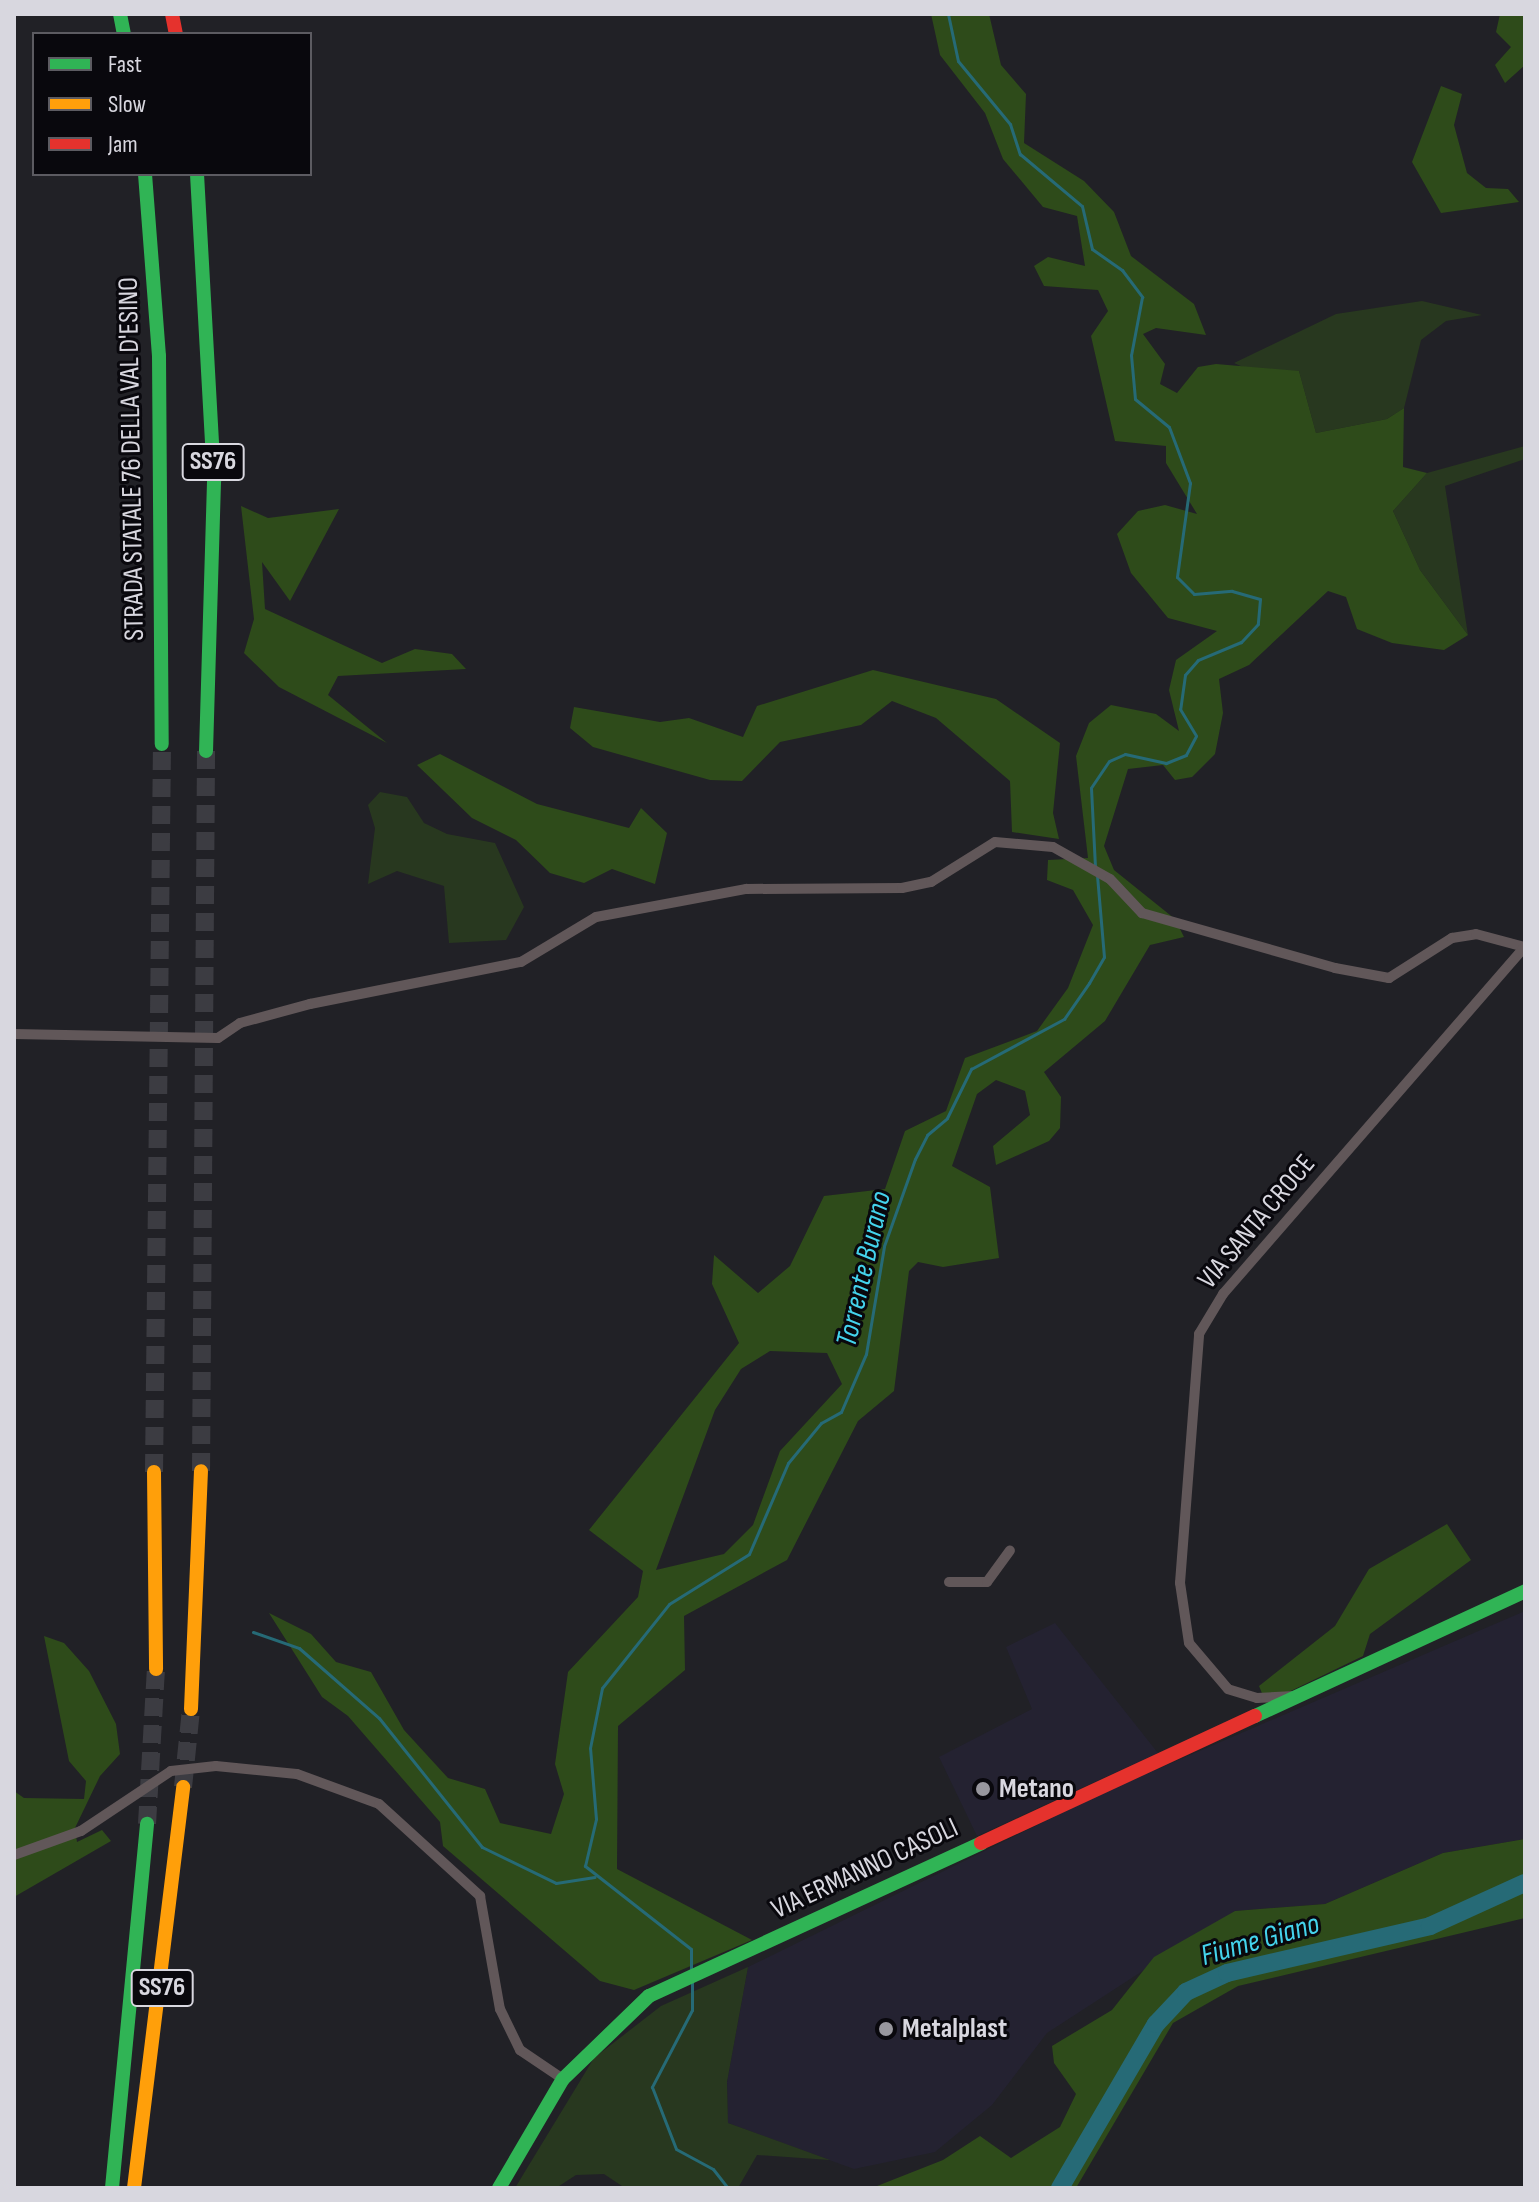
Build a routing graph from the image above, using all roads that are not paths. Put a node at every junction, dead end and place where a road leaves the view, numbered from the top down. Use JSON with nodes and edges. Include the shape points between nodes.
{"nodes":[{"id":1,"x":145,"y":176,"type":"edge"},
{"id":2,"x":197,"y":176,"type":"edge"},
{"id":3,"x":162,"y":744,"type":"tunnel mouth"},
{"id":4,"x":206,"y":751,"type":"tunnel mouth"},
{"id":5,"x":1525,"y":947,"type":"edge"},
{"id":6,"x":14,"y":1034,"type":"edge"},
{"id":7,"x":201,"y":1471,"type":"tunnel mouth"},
{"id":8,"x":154,"y":1472,"type":"tunnel mouth"},
{"id":9,"x":1010,"y":1550,"type":"dead end"},
{"id":10,"x":949,"y":1582,"type":"dead end"},
{"id":11,"x":1525,"y":1591,"type":"edge"},
{"id":12,"x":156,"y":1669,"type":"tunnel mouth"},
{"id":13,"x":1306,"y":1697,"type":"junction"},
{"id":14,"x":191,"y":1709,"type":"tunnel mouth"},
{"id":15,"x":183,"y":1787,"type":"tunnel mouth"},
{"id":16,"x":147,"y":1824,"type":"tunnel mouth"},
{"id":17,"x":14,"y":1855,"type":"edge"},
{"id":18,"x":563,"y":2079,"type":"junction"},
{"id":19,"x":136,"y":2185,"type":"edge"},
{"id":20,"x":110,"y":2188,"type":"edge"},
{"id":21,"x":499,"y":2188,"type":"edge"}],
"edges":[{"from":1,"to":3,"type":"main road","name":"STRADA STATALE 76 DELLA VAL D'ESINO","number":"SS76","via":[[159,356]]},
{"from":2,"to":4,"type":"main road","number":"SS76","via":[[213,467]]},
{"from":5,"to":6,"type":"street","via":[[1476,934],[1452,938],[1389,978],[1226,941],[1142,913],[1110,879],[1053,847],[995,842],[931,882],[902,888],[746,889],[616,912],[583,921],[521,962],[310,1004],[240,1023],[218,1038]]},
{"from":5,"to":13,"type":"street","name":"VIA SANTA CROCE","via":[[1223,1294],[1194,1357],[1180,1583],[1189,1643],[1228,1689],[1257,1698]]},
{"from":7,"to":14,"type":"main road"},
{"from":8,"to":12,"type":"main road"},
{"from":9,"to":10,"type":"street","via":[[987,1582]]},
{"from":11,"to":13,"type":"main road","name":"VIA ERMANNO CASOLI"},
{"from":13,"to":18,"type":"main road","name":"VIA ERMANNO CASOLI","via":[[681,1979],[628,2014]]},
{"from":15,"to":19,"type":"main road","number":"SS76"},
{"from":16,"to":20,"type":"main road","number":"SS76"},
{"from":17,"to":18,"type":"street","via":[[81,1831],[171,1771],[216,1766],[297,1774],[379,1804],[480,1896],[500,2009],[520,2050]]},
{"from":18,"to":21,"type":"main road","name":"VIA ERMANNO CASOLI"}]}
